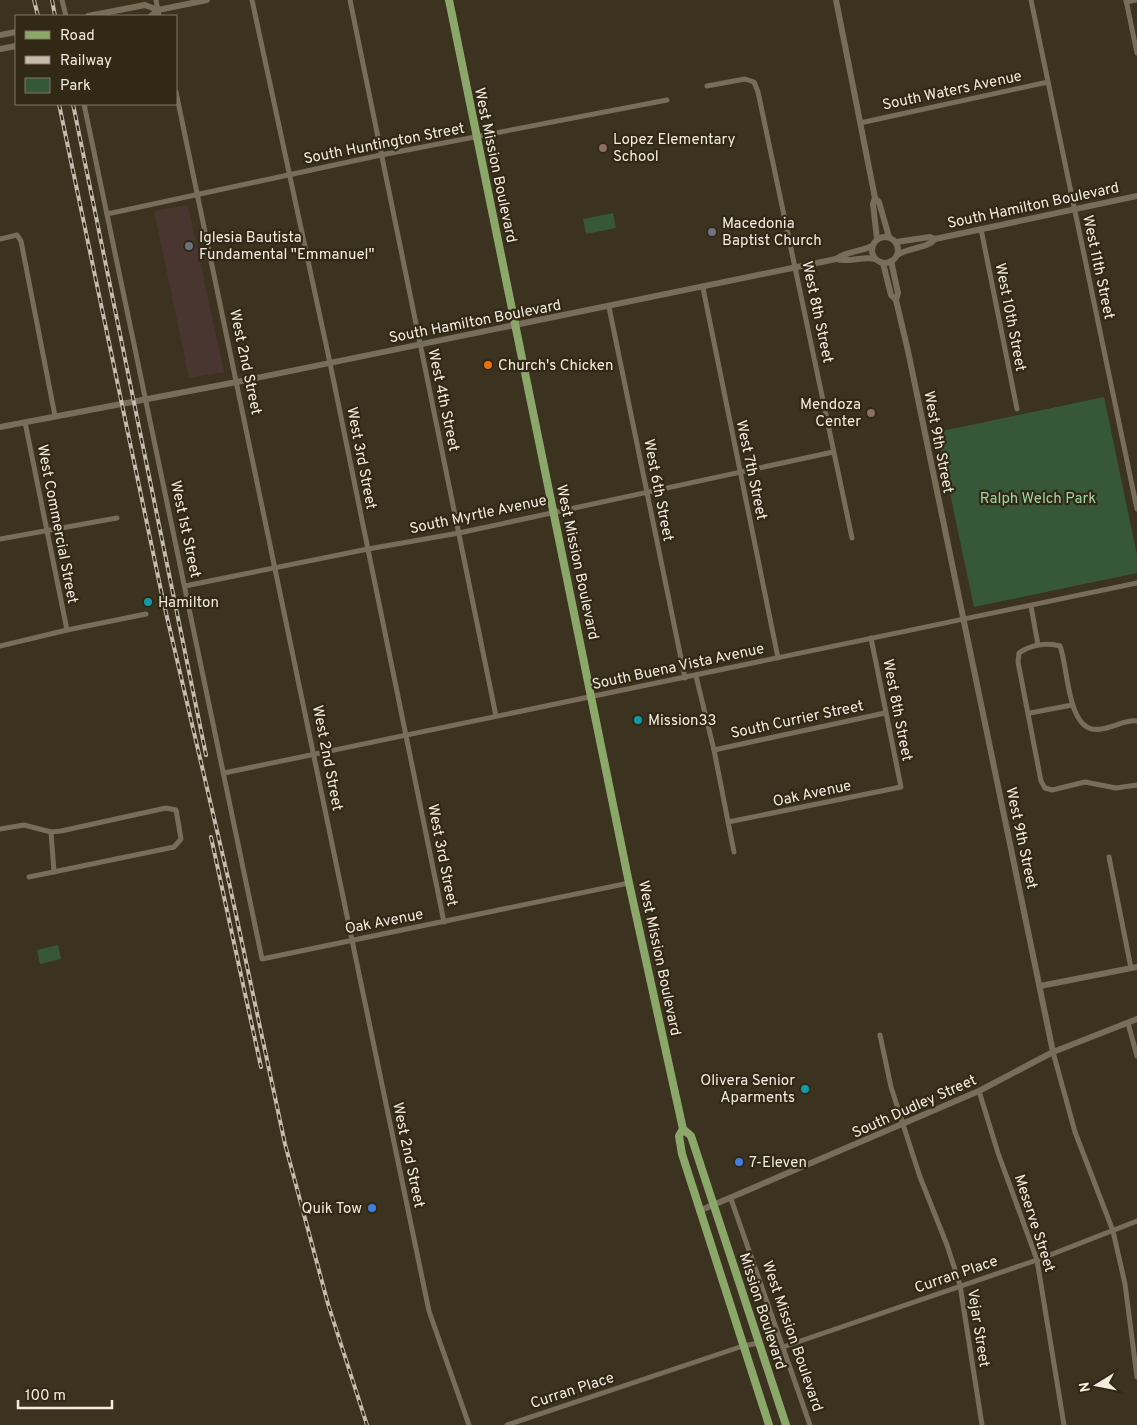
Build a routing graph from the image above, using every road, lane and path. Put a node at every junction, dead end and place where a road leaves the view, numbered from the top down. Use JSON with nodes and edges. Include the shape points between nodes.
{"nodes":[{"id":1,"x":62,"y":0,"type":"edge"},
{"id":2,"x":156,"y":0,"type":"edge"},
{"id":3,"x":207,"y":0,"type":"edge"},
{"id":4,"x":252,"y":0,"type":"edge"},
{"id":5,"x":350,"y":0,"type":"edge"},
{"id":6,"x":449,"y":0,"type":"edge"},
{"id":7,"x":836,"y":0,"type":"edge"},
{"id":8,"x":1031,"y":0,"type":"edge"},
{"id":9,"x":1136,"y":0,"type":"edge"},
{"id":10,"x":1126,"y":1,"type":"edge"},
{"id":11,"x":159,"y":13,"type":"edge"},
{"id":12,"x":65,"y":15,"type":"edge"},
{"id":13,"x":93,"y":15,"type":"edge"},
{"id":14,"x":15,"y":32,"type":"edge"},
{"id":15,"x":0,"y":35,"type":"edge"},
{"id":16,"x":15,"y":46,"type":"edge"},
{"id":17,"x":0,"y":49,"type":"edge"},
{"id":18,"x":1137,"y":53,"type":"edge"},
{"id":19,"x":1048,"y":82,"type":"junction"},
{"id":20,"x":707,"y":86,"type":"dead end"},
{"id":21,"x":667,"y":100,"type":"dead end"},
{"id":22,"x":178,"y":101,"type":"edge"},
{"id":23,"x":84,"y":105,"type":"edge"},
{"id":24,"x":860,"y":122,"type":"junction"},
{"id":25,"x":476,"y":138,"type":"junction"},
{"id":26,"x":381,"y":155,"type":"junction"},
{"id":27,"x":288,"y":176,"type":"junction"},
{"id":28,"x":199,"y":194,"type":"junction"},
{"id":29,"x":1137,"y":196,"type":"edge"},
{"id":30,"x":875,"y":198,"type":"junction"},
{"id":31,"x":1074,"y":209,"type":"junction"},
{"id":32,"x":107,"y":214,"type":"junction"},
{"id":33,"x":981,"y":229,"type":"junction"},
{"id":34,"x":889,"y":237,"type":"junction"},
{"id":35,"x":0,"y":238,"type":"edge"},
{"id":36,"x":877,"y":239,"type":"junction"},
{"id":37,"x":935,"y":239,"type":"junction"},
{"id":38,"x":896,"y":242,"type":"junction"},
{"id":39,"x":872,"y":246,"type":"junction"},
{"id":40,"x":897,"y":255,"type":"junction"},
{"id":41,"x":836,"y":259,"type":"junction"},
{"id":42,"x":875,"y":259,"type":"junction"},
{"id":43,"x":891,"y":261,"type":"junction"},
{"id":44,"x":883,"y":263,"type":"junction"},
{"id":45,"x":796,"y":267,"type":"junction"},
{"id":46,"x":702,"y":288,"type":"junction"},
{"id":47,"x":896,"y":300,"type":"junction"},
{"id":48,"x":609,"y":307,"type":"junction"},
{"id":49,"x":514,"y":325,"type":"junction"},
{"id":50,"x":420,"y":344,"type":"junction"},
{"id":51,"x":330,"y":363,"type":"junction"},
{"id":52,"x":237,"y":382,"type":"junction"},
{"id":53,"x":147,"y":398,"type":"junction"},
{"id":54,"x":1016,"y":409,"type":"dead end"},
{"id":55,"x":55,"y":416,"type":"junction"},
{"id":56,"x":25,"y":422,"type":"junction"},
{"id":57,"x":0,"y":427,"type":"edge"},
{"id":58,"x":833,"y":452,"type":"junction"},
{"id":59,"x":740,"y":472,"type":"junction"},
{"id":60,"x":646,"y":493,"type":"junction"},
{"id":61,"x":1137,"y":509,"type":"edge"},
{"id":62,"x":554,"y":511,"type":"junction"},
{"id":63,"x":117,"y":518,"type":"dead end"},
{"id":64,"x":46,"y":530,"type":"junction"},
{"id":65,"x":459,"y":533,"type":"junction"},
{"id":66,"x":852,"y":538,"type":"dead end"},
{"id":67,"x":0,"y":539,"type":"edge"},
{"id":68,"x":368,"y":549,"type":"junction"},
{"id":69,"x":276,"y":568,"type":"junction"},
{"id":70,"x":1137,"y":582,"type":"edge"},
{"id":71,"x":185,"y":586,"type":"junction"},
{"id":72,"x":1031,"y":606,"type":"junction"},
{"id":73,"x":146,"y":614,"type":"dead end"},
{"id":74,"x":963,"y":619,"type":"junction"},
{"id":75,"x":67,"y":630,"type":"junction"},
{"id":76,"x":872,"y":638,"type":"junction"},
{"id":77,"x":1038,"y":645,"type":"junction"},
{"id":78,"x":0,"y":646,"type":"edge"},
{"id":79,"x":778,"y":658,"type":"junction"},
{"id":80,"x":696,"y":676,"type":"junction"},
{"id":81,"x":685,"y":678,"type":"junction"},
{"id":82,"x":592,"y":696,"type":"junction"},
{"id":83,"x":1072,"y":706,"type":"junction"},
{"id":84,"x":885,"y":713,"type":"junction"},
{"id":85,"x":1030,"y":713,"type":"junction"},
{"id":86,"x":496,"y":716,"type":"junction"},
{"id":87,"x":1137,"y":722,"type":"edge"},
{"id":88,"x":406,"y":736,"type":"junction"},
{"id":89,"x":714,"y":750,"type":"junction"},
{"id":90,"x":315,"y":753,"type":"junction"},
{"id":91,"x":224,"y":774,"type":"junction"},
{"id":92,"x":1137,"y":785,"type":"edge"},
{"id":93,"x":901,"y":787,"type":"joint"},
{"id":94,"x":728,"y":822,"type":"junction"},
{"id":95,"x":0,"y":829,"type":"edge"},
{"id":96,"x":51,"y":832,"type":"junction"},
{"id":97,"x":734,"y":852,"type":"dead end"},
{"id":98,"x":1109,"y":857,"type":"dead end"},
{"id":99,"x":54,"y":872,"type":"junction"},
{"id":100,"x":30,"y":877,"type":"dead end"},
{"id":101,"x":629,"y":883,"type":"junction"},
{"id":102,"x":444,"y":922,"type":"junction"},
{"id":103,"x":351,"y":940,"type":"junction"},
{"id":104,"x":262,"y":959,"type":"joint"},
{"id":105,"x":1134,"y":967,"type":"edge"},
{"id":106,"x":1040,"y":986,"type":"junction"},
{"id":107,"x":1137,"y":1019,"type":"edge"},
{"id":108,"x":1128,"y":1023,"type":"junction"},
{"id":109,"x":880,"y":1035,"type":"dead end"},
{"id":110,"x":1053,"y":1052,"type":"junction"},
{"id":111,"x":1137,"y":1056,"type":"edge"},
{"id":112,"x":979,"y":1091,"type":"junction"},
{"id":113,"x":905,"y":1123,"type":"junction"},
{"id":114,"x":684,"y":1129,"type":"junction"},
{"id":115,"x":731,"y":1199,"type":"junction"},
{"id":116,"x":714,"y":1206,"type":"junction"},
{"id":117,"x":699,"y":1211,"type":"junction"},
{"id":118,"x":1137,"y":1221,"type":"edge"},
{"id":119,"x":1113,"y":1231,"type":"junction"},
{"id":120,"x":1037,"y":1260,"type":"junction"},
{"id":121,"x":960,"y":1286,"type":"junction"},
{"id":122,"x":759,"y":1344,"type":"junction"},
{"id":123,"x":744,"y":1346,"type":"junction"},
{"id":124,"x":782,"y":1347,"type":"junction"},
{"id":125,"x":1137,"y":1377,"type":"edge"},
{"id":126,"x":469,"y":1425,"type":"edge"},
{"id":127,"x":508,"y":1425,"type":"edge"},
{"id":128,"x":770,"y":1425,"type":"edge"},
{"id":129,"x":786,"y":1425,"type":"edge"},
{"id":130,"x":810,"y":1425,"type":"edge"},
{"id":131,"x":982,"y":1425,"type":"edge"},
{"id":132,"x":1064,"y":1425,"type":"edge"}],
"edges":[{"from":1,"to":12,"type":"street"},
{"from":2,"to":11,"type":"street"},
{"from":3,"to":11,"type":"street"},
{"from":4,"to":27,"type":"street","name":"West 3rd Street"},
{"from":5,"to":26,"type":"street","name":"West 4th Street"},
{"from":6,"to":25,"type":"main road","name":"West Mission Boulevard"},
{"from":7,"to":24,"type":"street"},
{"from":8,"to":19,"type":"street","name":"West 11th Street"},
{"from":9,"to":10,"type":"street"},
{"from":10,"to":18,"type":"street"},
{"from":11,"to":13,"type":"street","via":[[145,5]]},
{"from":14,"to":15,"type":"street"},
{"from":16,"to":17,"type":"street"},
{"from":19,"to":24,"type":"street","name":"South Waters Avenue"},
{"from":19,"to":31,"type":"street","name":"West 11th Street"},
{"from":20,"to":45,"type":"street","name":"West 8th Street","via":[[745,78],[754,82]]},
{"from":21,"to":25,"type":"street","name":"South Huntington Street"},
{"from":22,"to":28,"type":"street","name":"West 2nd Street"},
{"from":23,"to":32,"type":"street","name":"West 1st Street"},
{"from":24,"to":30,"type":"street"},
{"from":25,"to":26,"type":"street","name":"South Huntington Street"},
{"from":25,"to":49,"type":"main road","name":"West Mission Boulevard"},
{"from":26,"to":27,"type":"street","name":"South Huntington Street"},
{"from":26,"to":50,"type":"street","name":"West 4th Street"},
{"from":27,"to":28,"type":"street","name":"South Huntington Street"},
{"from":27,"to":51,"type":"street","name":"West 3rd Street"},
{"from":28,"to":32,"type":"street","name":"South Huntington Street"},
{"from":28,"to":52,"type":"street","name":"West 2nd Street"},
{"from":29,"to":31,"type":"street","name":"South Hamilton Boulevard"},
{"from":30,"to":34,"type":"street"},
{"from":30,"to":36,"type":"street"},
{"from":31,"to":33,"type":"street","name":"South Hamilton Boulevard"},
{"from":31,"to":61,"type":"street","name":"West 11th Street"},
{"from":32,"to":53,"type":"street","name":"West 1st Street"},
{"from":33,"to":37,"type":"street","name":"South Hamilton Boulevard"},
{"from":33,"to":54,"type":"street","name":"West 10th Street"},
{"from":34,"to":36,"type":"street"},
{"from":34,"to":38,"type":"street"},
{"from":35,"to":55,"type":"street","via":[[13,235],[19,238]]},
{"from":36,"to":39,"type":"street"},
{"from":37,"to":38,"type":"street","name":"South Hamilton Boulevard"},
{"from":37,"to":40,"type":"street","name":"South Hamilton Boulevard","via":[[931,244],[906,249]]},
{"from":38,"to":40,"type":"street"},
{"from":39,"to":41,"type":"street","name":"South Hamilton Boulevard"},
{"from":39,"to":42,"type":"street"},
{"from":40,"to":43,"type":"street"},
{"from":41,"to":42,"type":"street","name":"South Hamilton Boulevard","via":[[844,262],[867,257]]},
{"from":41,"to":45,"type":"street","name":"South Hamilton Boulevard"},
{"from":42,"to":44,"type":"street"},
{"from":43,"to":44,"type":"street"},
{"from":43,"to":47,"type":"street","name":"West 9th Street","via":[[898,293]]},
{"from":44,"to":47,"type":"street","name":"West 9th Street","via":[[891,295]]},
{"from":45,"to":46,"type":"street","name":"South Hamilton Boulevard"},
{"from":45,"to":58,"type":"street","name":"West 8th Street"},
{"from":46,"to":48,"type":"street","name":"South Hamilton Boulevard"},
{"from":46,"to":59,"type":"street","name":"West 7th Street"},
{"from":47,"to":74,"type":"street","name":"West 9th Street"},
{"from":48,"to":49,"type":"street","name":"South Hamilton Boulevard"},
{"from":48,"to":60,"type":"street","name":"West 6th Street"},
{"from":49,"to":50,"type":"street","name":"South Hamilton Boulevard"},
{"from":49,"to":62,"type":"main road","name":"West Mission Boulevard"},
{"from":50,"to":51,"type":"street","name":"South Hamilton Boulevard"},
{"from":50,"to":65,"type":"street","name":"West 4th Street"},
{"from":51,"to":52,"type":"street","name":"South Hamilton Boulevard"},
{"from":51,"to":68,"type":"street","name":"West 3rd Street"},
{"from":52,"to":53,"type":"street","name":"South Hamilton Boulevard"},
{"from":52,"to":69,"type":"street","name":"West 2nd Street"},
{"from":53,"to":55,"type":"street","name":"South Hamilton Boulevard"},
{"from":53,"to":71,"type":"street","name":"West 1st Street"},
{"from":55,"to":56,"type":"street","name":"South Hamilton Boulevard"},
{"from":56,"to":57,"type":"street","name":"South Hamilton Boulevard"},
{"from":56,"to":64,"type":"street","name":"West Commercial Street"},
{"from":58,"to":59,"type":"street","name":"South Myrtle Avenue"},
{"from":58,"to":66,"type":"street","name":"West 8th Street"},
{"from":59,"to":60,"type":"street","name":"South Myrtle Avenue"},
{"from":59,"to":79,"type":"street","name":"West 7th Street"},
{"from":60,"to":62,"type":"street","name":"South Myrtle Avenue"},
{"from":60,"to":81,"type":"street","name":"West 6th Street"},
{"from":62,"to":65,"type":"street","name":"South Myrtle Avenue"},
{"from":62,"to":82,"type":"main road","name":"West Mission Boulevard"},
{"from":63,"to":64,"type":"street"},
{"from":64,"to":67,"type":"street"},
{"from":64,"to":75,"type":"street","name":"West Commercial Street"},
{"from":65,"to":68,"type":"street","name":"South Myrtle Avenue"},
{"from":65,"to":86,"type":"street","name":"West 4th Street"},
{"from":68,"to":69,"type":"street","name":"South Myrtle Avenue"},
{"from":68,"to":88,"type":"street","name":"West 3rd Street"},
{"from":69,"to":71,"type":"street","name":"South Myrtle Avenue"},
{"from":69,"to":90,"type":"street","name":"West 2nd Street"},
{"from":70,"to":72,"type":"street","name":"South Buena Vista Avenue"},
{"from":71,"to":91,"type":"street","name":"West 1st Street"},
{"from":72,"to":74,"type":"street","name":"South Buena Vista Avenue"},
{"from":72,"to":77,"type":"street"},
{"from":73,"to":75,"type":"street"},
{"from":74,"to":76,"type":"street","name":"South Buena Vista Avenue"},
{"from":74,"to":106,"type":"street","name":"West 9th Street"},
{"from":75,"to":78,"type":"street"},
{"from":76,"to":79,"type":"street","name":"South Buena Vista Avenue"},
{"from":76,"to":84,"type":"street","name":"West 8th Street"},
{"from":77,"to":83,"type":"street","via":[[1052,643],[1060,646]]},
{"from":77,"to":85,"type":"street","via":[[1019,653],[1018,662]]},
{"from":79,"to":80,"type":"street","name":"South Buena Vista Avenue"},
{"from":80,"to":81,"type":"street","name":"South Buena Vista Avenue"},
{"from":80,"to":89,"type":"street"},
{"from":81,"to":82,"type":"street","name":"South Buena Vista Avenue"},
{"from":82,"to":86,"type":"street","name":"South Buena Vista Avenue"},
{"from":82,"to":101,"type":"main road","name":"West Mission Boulevard"},
{"from":83,"to":85,"type":"street"},
{"from":83,"to":87,"type":"street","via":[[1077,717],[1093,730],[1129,720]]},
{"from":84,"to":89,"type":"street","name":"South Currier Street"},
{"from":84,"to":93,"type":"street","name":"West 8th Street"},
{"from":85,"to":92,"type":"street","via":[[1041,781],[1045,788],[1052,790],[1085,782],[1116,788]]},
{"from":86,"to":88,"type":"street","name":"South Buena Vista Avenue"},
{"from":88,"to":90,"type":"street","name":"South Buena Vista Avenue"},
{"from":88,"to":102,"type":"street","name":"West 3rd Street"},
{"from":89,"to":94,"type":"street"},
{"from":90,"to":91,"type":"street","name":"South Buena Vista Avenue"},
{"from":90,"to":103,"type":"street","name":"West 2nd Street"},
{"from":91,"to":104,"type":"street","name":"West 1st Street"},
{"from":93,"to":94,"type":"street","name":"Oak Avenue"},
{"from":94,"to":97,"type":"street"},
{"from":95,"to":96,"type":"street","via":[[24,825]]},
{"from":96,"to":99,"type":"street"},
{"from":96,"to":99,"type":"street","via":[[166,808],[176,810],[181,839],[174,847]]},
{"from":98,"to":105,"type":"street"},
{"from":99,"to":100,"type":"street"},
{"from":101,"to":102,"type":"street","name":"Oak Avenue"},
{"from":101,"to":114,"type":"main road","name":"West Mission Boulevard"},
{"from":102,"to":103,"type":"street","name":"Oak Avenue"},
{"from":103,"to":104,"type":"street","name":"Oak Avenue"},
{"from":103,"to":126,"type":"street","name":"West 2nd Street","via":[[429,1311]]},
{"from":105,"to":106,"type":"street"},
{"from":106,"to":110,"type":"street","name":"West 9th Street"},
{"from":107,"to":108,"type":"street","name":"South Dudley Street"},
{"from":108,"to":110,"type":"street","name":"South Dudley Street"},
{"from":108,"to":111,"type":"street"},
{"from":109,"to":113,"type":"street","name":"Vejar Street","via":[[891,1087]]},
{"from":110,"to":112,"type":"street","name":"South Dudley Street"},
{"from":110,"to":119,"type":"street","name":"West 9th Street","via":[[1075,1132]]},
{"from":112,"to":113,"type":"street","name":"South Dudley Street"},
{"from":112,"to":120,"type":"street","name":"Meserve Street"},
{"from":113,"to":115,"type":"street","name":"South Dudley Street"},
{"from":113,"to":121,"type":"street","name":"Vejar Street","via":[[920,1177]]},
{"from":114,"to":116,"type":"main road","name":"West Mission Boulevard","via":[[691,1136]]},
{"from":114,"to":117,"type":"main road","name":"West Mission Boulevard","via":[[679,1136],[682,1154]]},
{"from":115,"to":116,"type":"street","name":"South Dudley Street"},
{"from":115,"to":124,"type":"street","name":"West Mission Boulevard"},
{"from":116,"to":117,"type":"street","name":"South Dudley Street"},
{"from":116,"to":122,"type":"main road","name":"Mission Boulevard"},
{"from":117,"to":123,"type":"main road","name":"West Mission Boulevard"},
{"from":118,"to":119,"type":"street","name":"Curran Place"},
{"from":119,"to":120,"type":"street","name":"Curran Place"},
{"from":119,"to":125,"type":"street","name":"West 9th Street","via":[[1125,1284]]},
{"from":120,"to":121,"type":"street","name":"Curran Place"},
{"from":120,"to":132,"type":"street","name":"Meserve Street"},
{"from":121,"to":124,"type":"street","name":"Curran Place"},
{"from":121,"to":131,"type":"street","name":"Vejar Street"},
{"from":122,"to":123,"type":"street","name":"Curran Place"},
{"from":122,"to":129,"type":"main road","name":"Mission Boulevard"},
{"from":123,"to":127,"type":"street","name":"Curran Place"},
{"from":123,"to":128,"type":"main road","name":"West Mission Boulevard"},
{"from":124,"to":130,"type":"street","name":"West Mission Boulevard"}]}
